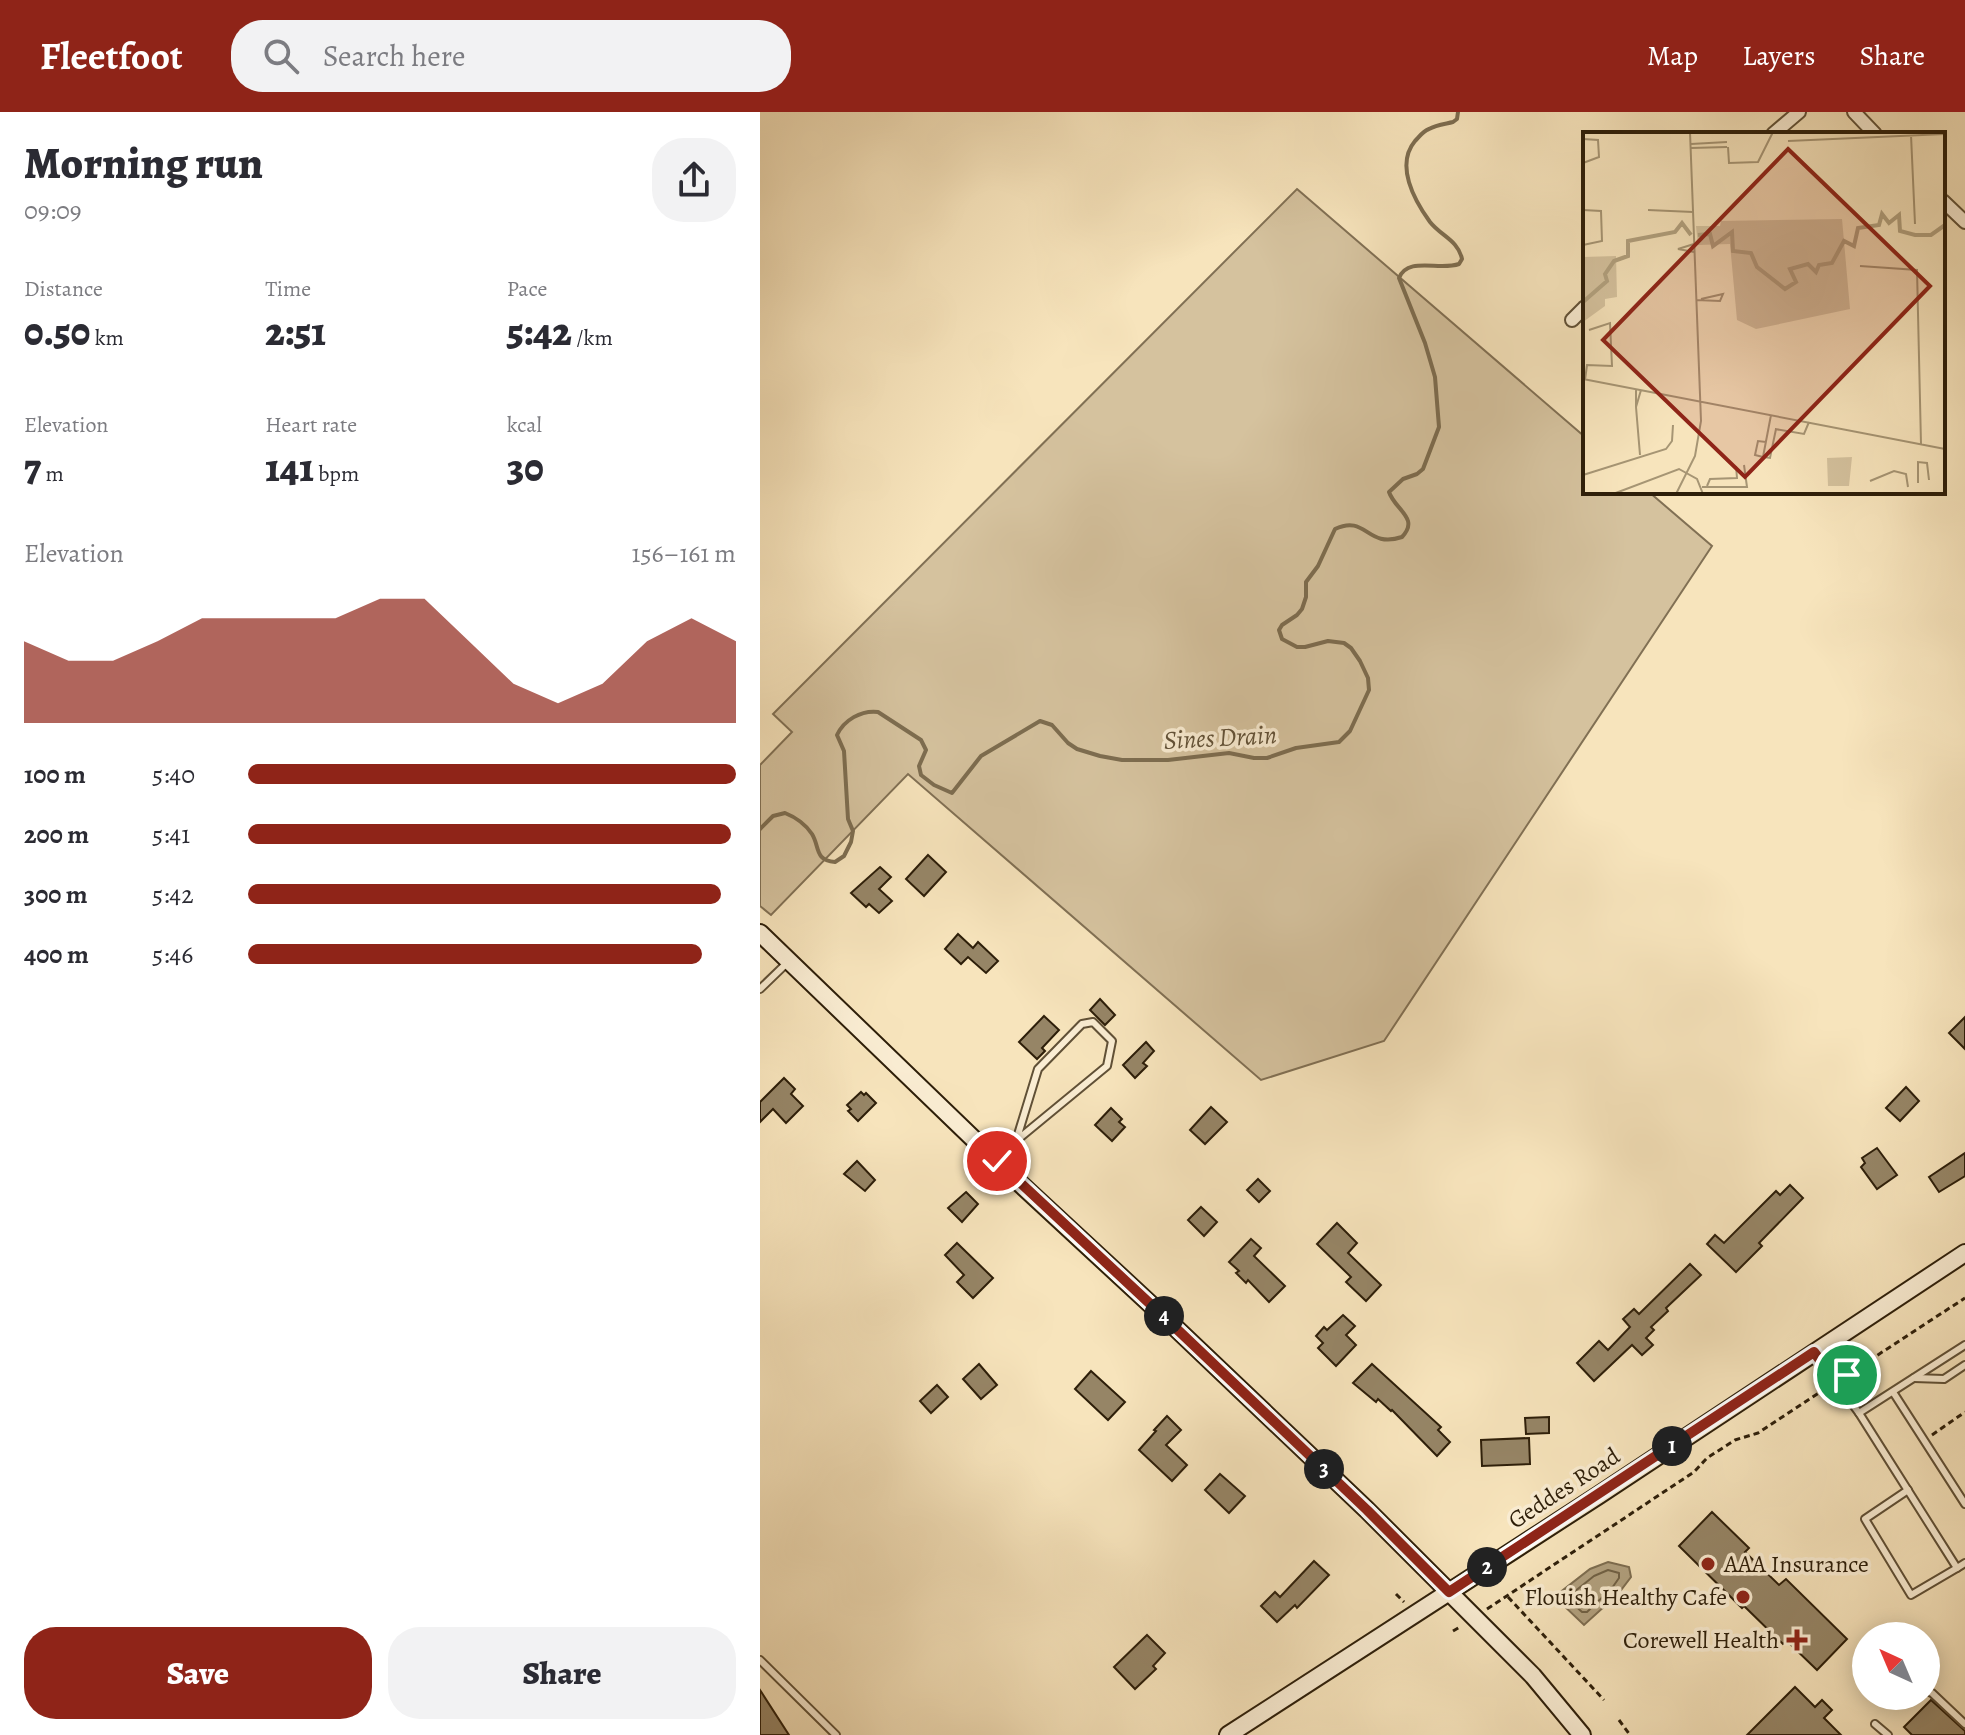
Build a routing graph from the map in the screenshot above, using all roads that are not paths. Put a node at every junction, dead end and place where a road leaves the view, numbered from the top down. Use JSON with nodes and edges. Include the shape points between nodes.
{"nodes":[{"id":1,"x":1799,"y":112,"type":"edge"},
{"id":2,"x":1854,"y":112,"type":"edge"},
{"id":3,"x":1775,"y":132,"type":"edge"},
{"id":4,"x":1873,"y":132,"type":"edge"},
{"id":5,"x":1945,"y":203,"type":"edge"},
{"id":6,"x":1965,"y":222,"type":"edge"},
{"id":7,"x":1583,"y":309,"type":"edge"},
{"id":8,"x":1572,"y":320,"type":"dead end"},
{"id":9,"x":760,"y":933,"type":"edge"},
{"id":10,"x":789,"y":961,"type":"junction"},
{"id":11,"x":760,"y":989,"type":"edge"},
{"id":12,"x":1016,"y":1141,"type":"junction"},
{"id":13,"x":997,"y":1161,"type":"junction"},
{"id":14,"x":1965,"y":1253,"type":"edge"},
{"id":15,"x":1965,"y":1345,"type":"edge"},
{"id":16,"x":1814,"y":1352,"type":"junction"},
{"id":17,"x":1965,"y":1365,"type":"edge"},
{"id":18,"x":1914,"y":1378,"type":"junction"},
{"id":19,"x":1893,"y":1392,"type":"junction"},
{"id":20,"x":1859,"y":1413,"type":"junction"},
{"id":21,"x":1908,"y":1490,"type":"junction"},
{"id":22,"x":1965,"y":1504,"type":"edge"},
{"id":23,"x":1965,"y":1563,"type":"edge"},
{"id":24,"x":1957,"y":1568,"type":"junction"},
{"id":25,"x":1449,"y":1592,"type":"junction"},
{"id":26,"x":760,"y":1660,"type":"edge"},
{"id":27,"x":1940,"y":1701,"type":"edge"},
{"id":28,"x":1875,"y":1724,"type":"dead end"},
{"id":29,"x":1965,"y":1724,"type":"edge"},
{"id":30,"x":836,"y":1735,"type":"edge"},
{"id":31,"x":1228,"y":1735,"type":"edge"},
{"id":32,"x":1582,"y":1735,"type":"edge"},
{"id":33,"x":1888,"y":1735,"type":"edge"}],
"edges":[{"from":1,"to":3,"type":"street"},
{"from":2,"to":4,"type":"street"},
{"from":5,"to":6,"type":"street"},
{"from":7,"to":8,"type":"street"},
{"from":9,"to":10,"type":"main road"},
{"from":10,"to":11,"type":"lane"},
{"from":10,"to":13,"type":"main road"},
{"from":12,"to":12,"type":"lane","via":[[1107,1066],[1112,1041],[1093,1022],[1082,1024],[1038,1069]]},
{"from":12,"to":13,"type":"lane"},
{"from":13,"to":25,"type":"main road"},
{"from":14,"to":16,"type":"main road","name":"Geddes Road"},
{"from":15,"to":18,"type":"lane"},
{"from":16,"to":20,"type":"lane"},
{"from":16,"to":25,"type":"main road","name":"Geddes Road"},
{"from":17,"to":18,"type":"lane","via":[[1944,1379]]},
{"from":18,"to":19,"type":"lane"},
{"from":19,"to":20,"type":"lane"},
{"from":19,"to":22,"type":"lane"},
{"from":20,"to":21,"type":"lane"},
{"from":21,"to":24,"type":"lane"},
{"from":21,"to":24,"type":"lane","via":[[1865,1519],[1911,1595]]},
{"from":23,"to":24,"type":"lane"},
{"from":25,"to":31,"type":"main road","name":"Geddes Road"},
{"from":25,"to":32,"type":"main road","via":[[1533,1676]]},
{"from":26,"to":30,"type":"lane"},
{"from":27,"to":29,"type":"lane"},
{"from":28,"to":33,"type":"lane"}]}
